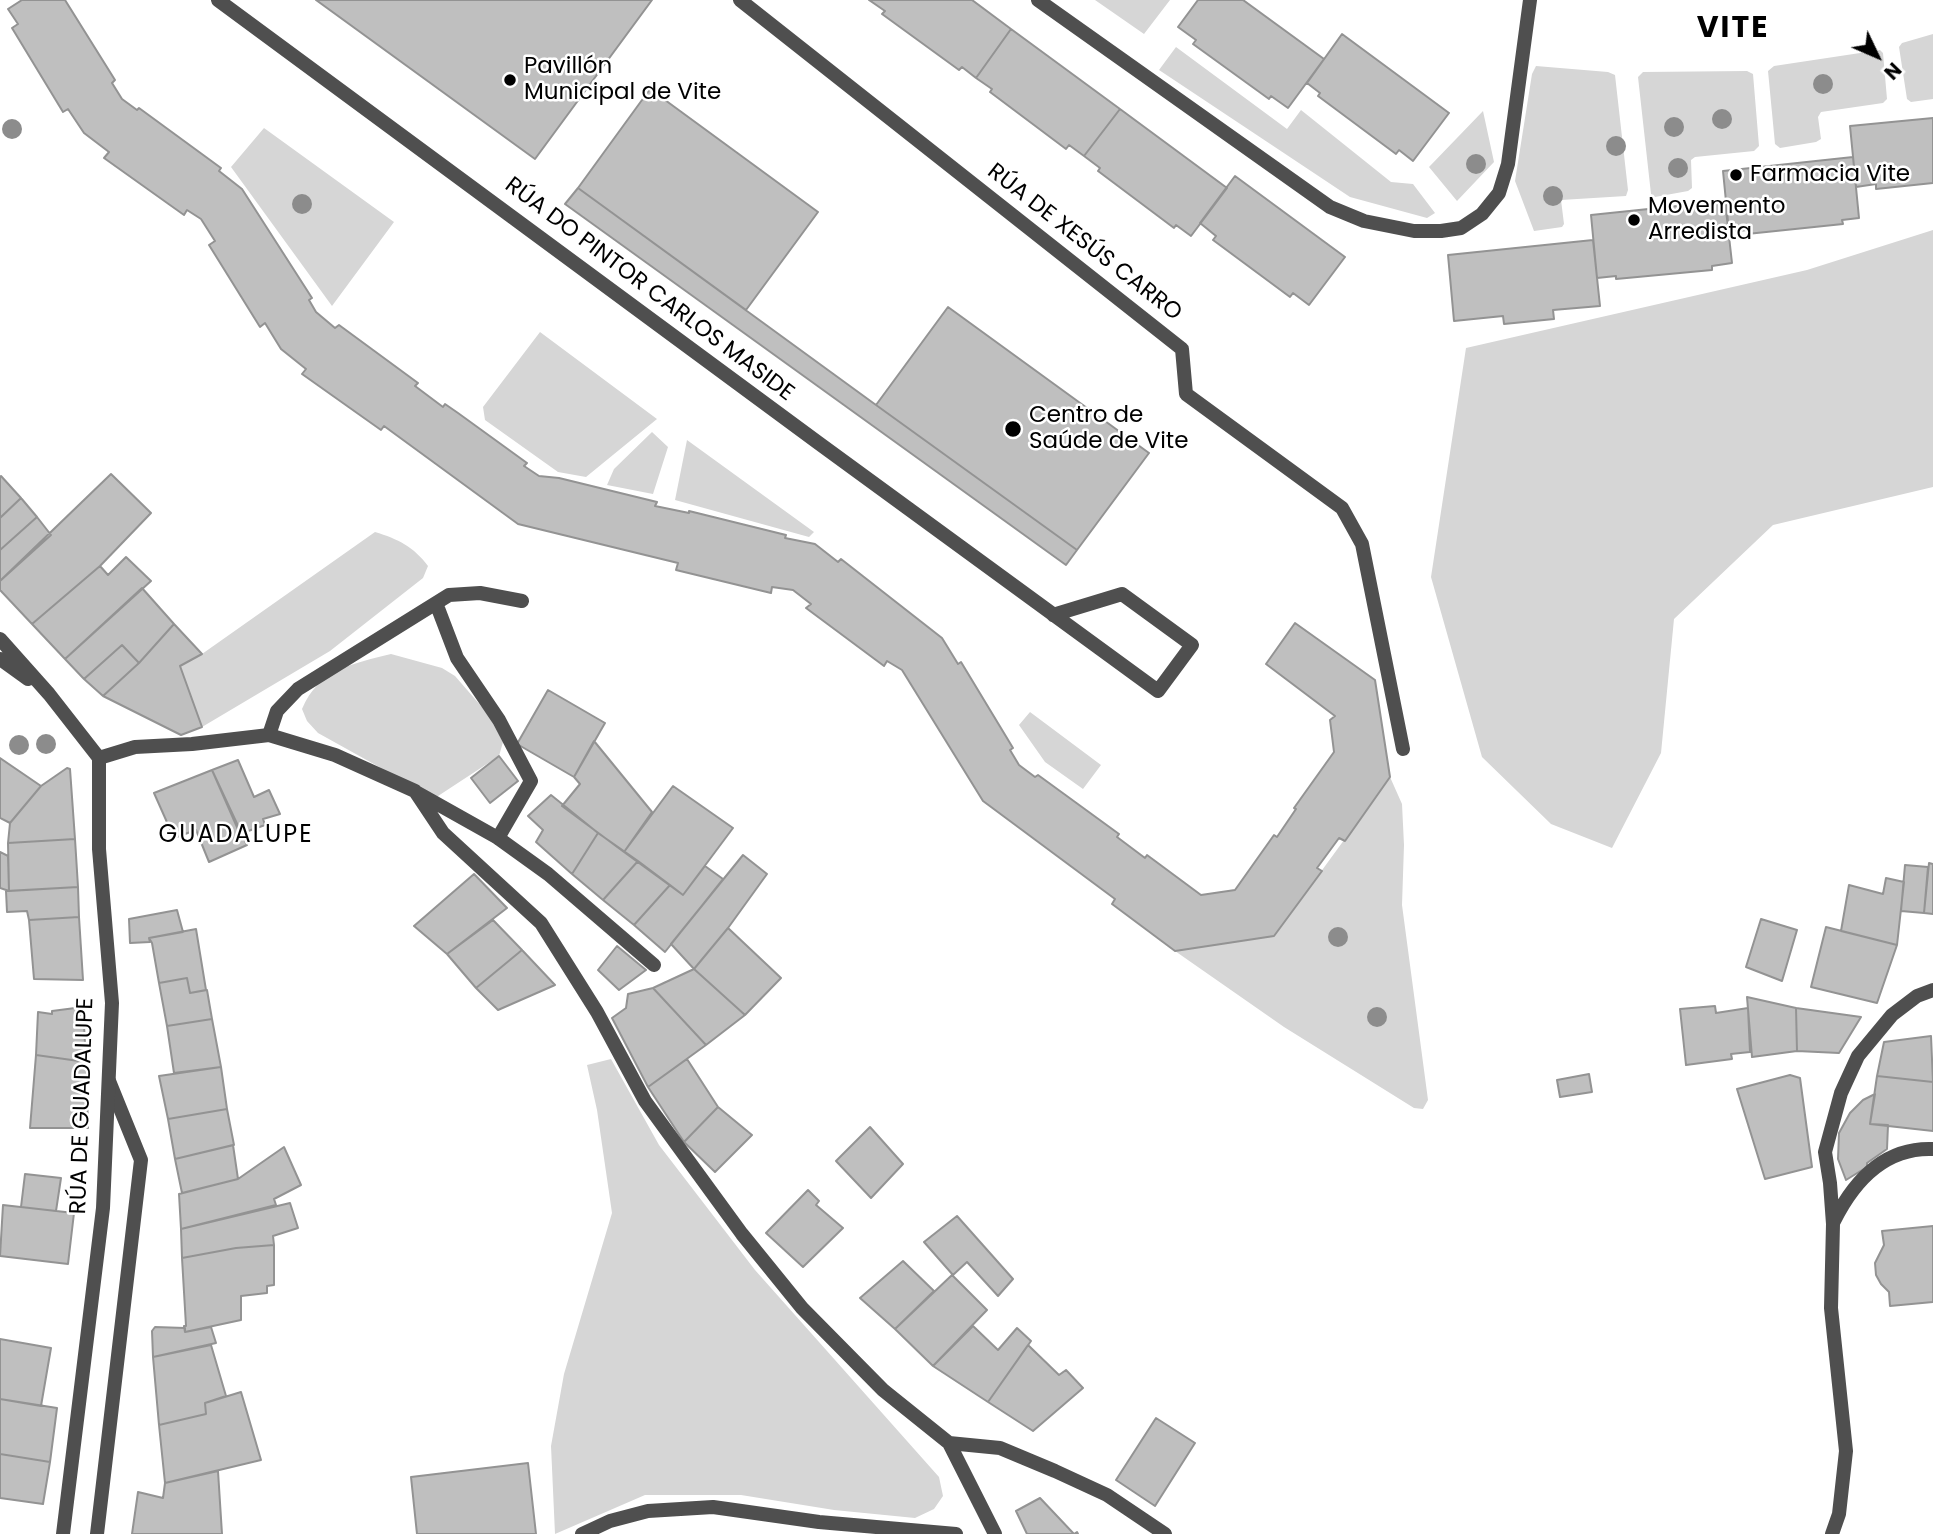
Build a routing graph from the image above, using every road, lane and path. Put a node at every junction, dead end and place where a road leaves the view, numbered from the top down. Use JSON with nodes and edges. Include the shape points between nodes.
{"nodes":[{"id":1,"x":218,"y":0,"type":"edge"},
{"id":2,"x":740,"y":0,"type":"edge"},
{"id":3,"x":1038,"y":0,"type":"edge"},
{"id":4,"x":1530,"y":0,"type":"edge"},
{"id":5,"x":522,"y":601,"type":"dead end"},
{"id":6,"x":436,"y":604,"type":"junction"},
{"id":7,"x":1053,"y":615,"type":"junction"},
{"id":8,"x":0,"y":639,"type":"edge"},
{"id":9,"x":0,"y":659,"type":"edge"},
{"id":10,"x":49,"y":694,"type":"junction"},
{"id":11,"x":269,"y":734,"type":"junction"},
{"id":12,"x":1403,"y":749,"type":"dead end"},
{"id":13,"x":99,"y":758,"type":"junction"},
{"id":14,"x":415,"y":791,"type":"junction"},
{"id":15,"x":498,"y":838,"type":"junction"},
{"id":16,"x":654,"y":965,"type":"dead end"},
{"id":17,"x":1933,"y":990,"type":"edge"},
{"id":18,"x":109,"y":1081,"type":"junction"},
{"id":19,"x":1933,"y":1149,"type":"edge"},
{"id":20,"x":1833,"y":1224,"type":"junction"},
{"id":21,"x":948,"y":1443,"type":"junction"},
{"id":22,"x":62,"y":1534,"type":"edge"},
{"id":23,"x":97,"y":1534,"type":"edge"},
{"id":24,"x":582,"y":1534,"type":"edge"},
{"id":25,"x":956,"y":1534,"type":"edge"},
{"id":26,"x":995,"y":1534,"type":"edge"},
{"id":27,"x":1165,"y":1534,"type":"edge"},
{"id":28,"x":1832,"y":1534,"type":"edge"}],
"edges":[{"from":1,"to":7,"type":"street","name":"RÚA DO PINTOR CARLOS MASIDE"},
{"from":2,"to":12,"type":"street","name":"RÚA DE XESÚS CARRO","via":[[1182,349],[1186,394],[1342,508],[1362,544]]},
{"from":3,"to":4,"type":"street","via":[[1330,207],[1388,228],[1441,231],[1461,228],[1482,214],[1499,193],[1508,164]]},
{"from":5,"to":6,"type":"street","via":[[480,593],[449,595]]},
{"from":6,"to":11,"type":"street","via":[[298,689],[277,711]]},
{"from":6,"to":15,"type":"street","via":[[457,659],[499,720],[531,781]]},
{"from":7,"to":7,"type":"street","name":"RÚA DO PINTOR CARLOS MASIDE","via":[[1158,691],[1192,645],[1122,594]]},
{"from":8,"to":10,"type":"street"},
{"from":9,"to":10,"type":"street"},
{"from":10,"to":13,"type":"street"},
{"from":11,"to":13,"type":"street","via":[[135,747]]},
{"from":11,"to":14,"type":"street","via":[[335,755]]},
{"from":13,"to":18,"type":"street","name":"RÚA DE GUADALUPE","via":[[99,849],[111,1003]]},
{"from":14,"to":15,"type":"street"},
{"from":14,"to":21,"type":"street","via":[[443,833],[541,923],[645,1101],[802,1308],[883,1390]]},
{"from":15,"to":16,"type":"street","via":[[548,874]]},
{"from":17,"to":20,"type":"street","via":[[1892,1014],[1858,1056],[1841,1093],[1825,1152]]},
{"from":18,"to":22,"type":"street","name":"RÚA DE GUADALUPE","via":[[103,1209]]},
{"from":18,"to":23,"type":"street","via":[[141,1160]]},
{"from":19,"to":20,"type":"street","via":[[1913,1148],[1889,1157],[1848,1194]]},
{"from":20,"to":28,"type":"street","via":[[1831,1308],[1846,1451],[1839,1514]]},
{"from":21,"to":26,"type":"street"},
{"from":21,"to":27,"type":"street","via":[[1000,1448],[1055,1471],[1107,1495]]},
{"from":24,"to":25,"type":"street","via":[[648,1511],[713,1507]]}]}
